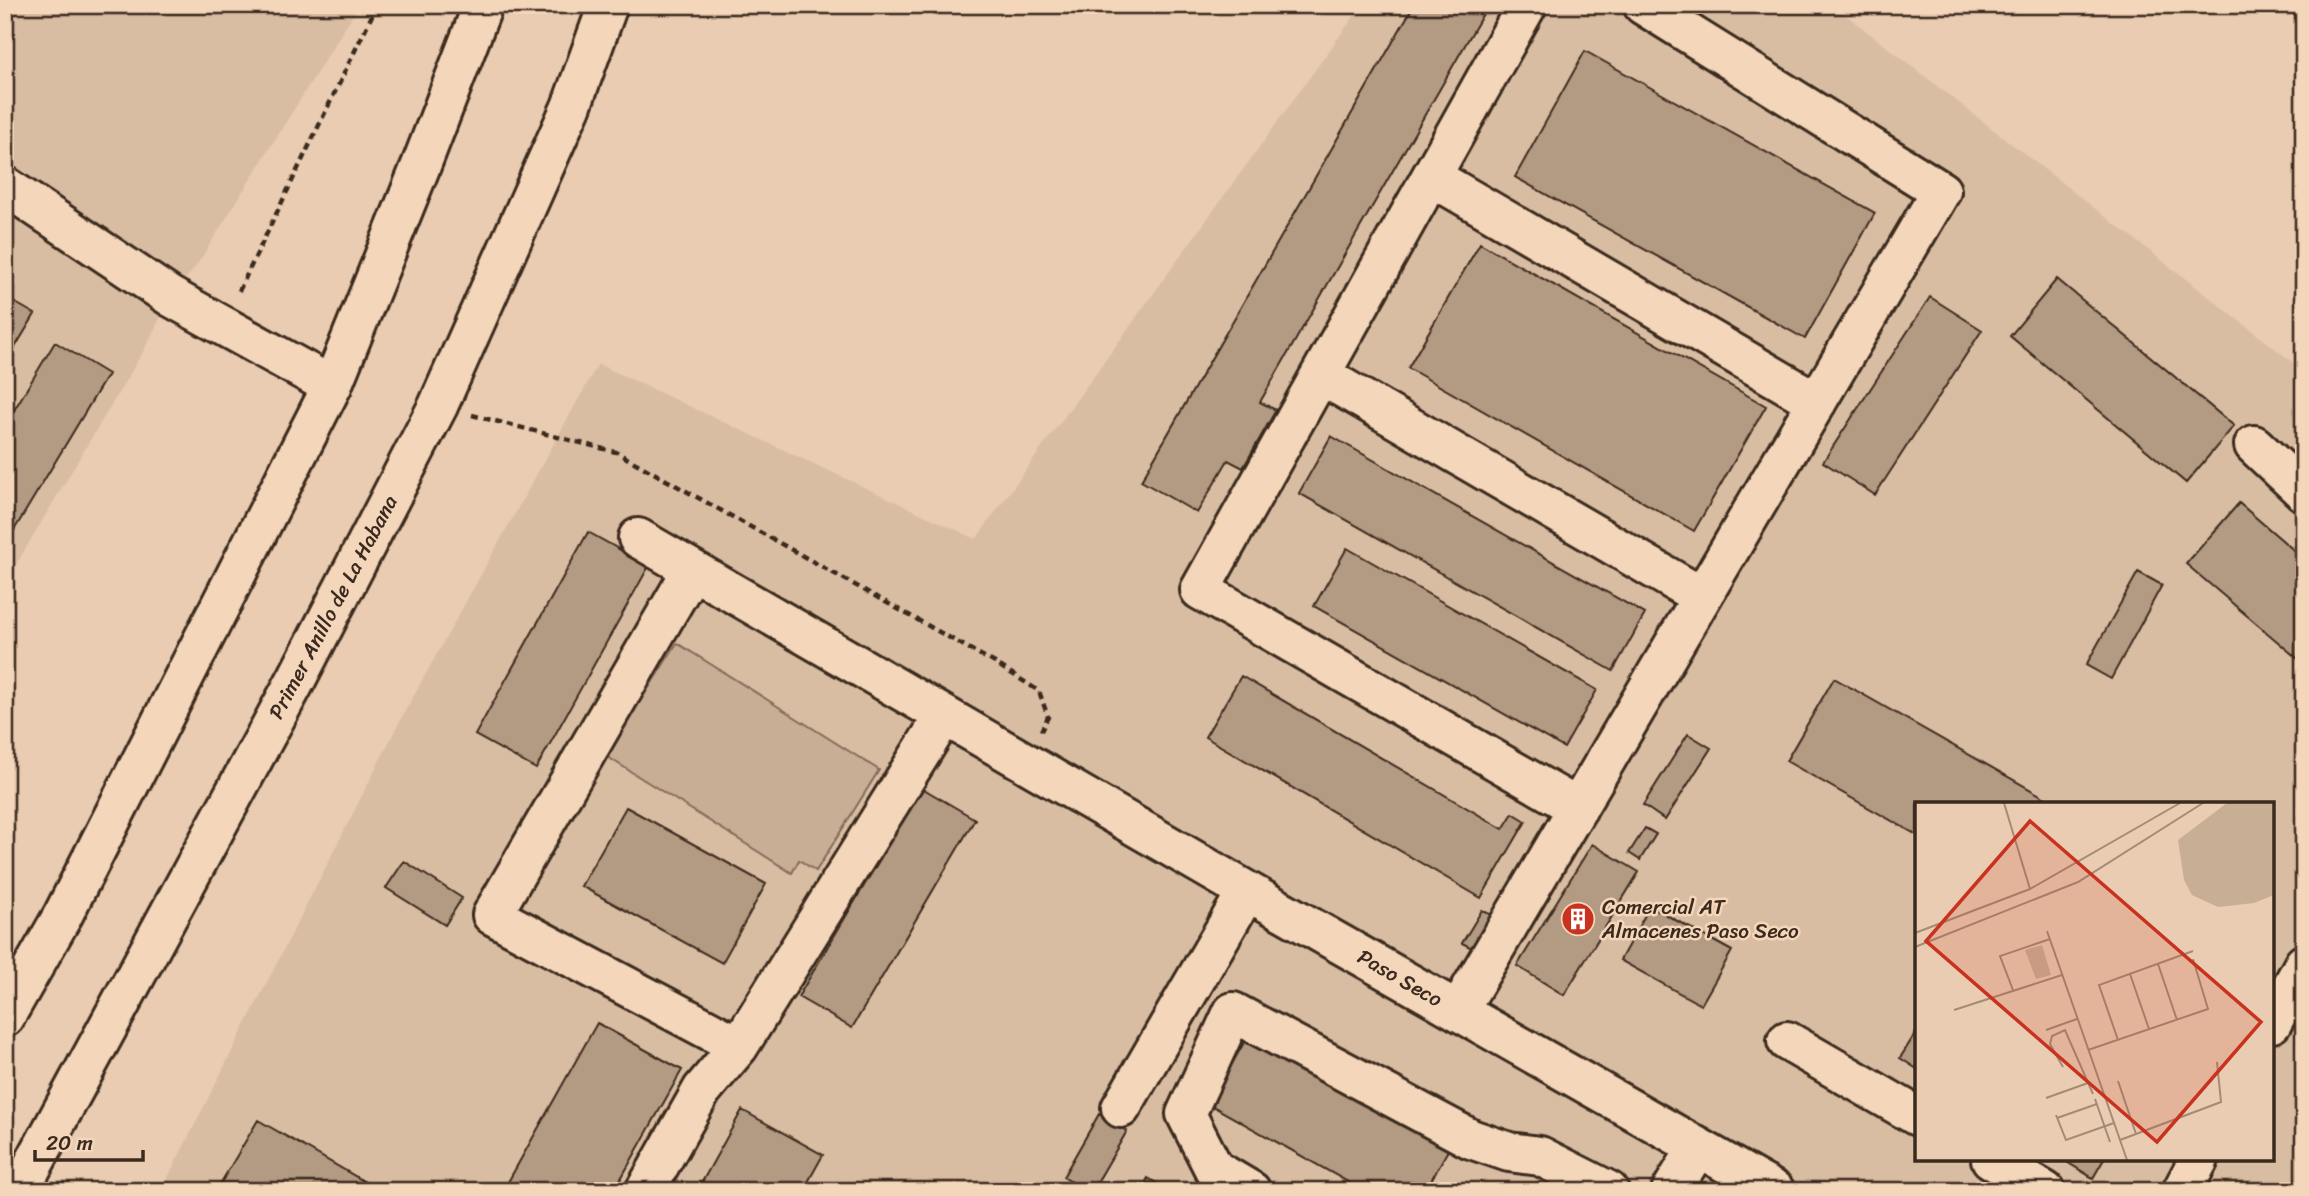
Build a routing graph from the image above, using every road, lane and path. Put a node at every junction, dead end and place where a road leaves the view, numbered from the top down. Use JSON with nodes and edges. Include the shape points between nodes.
{"nodes":[{"id":1,"x":377,"y":5,"type":"edge"},
{"id":2,"x":483,"y":5,"type":"edge"},
{"id":3,"x":608,"y":5,"type":"edge"},
{"id":4,"x":1527,"y":5,"type":"edge"},
{"id":5,"x":1643,"y":5,"type":"edge"},
{"id":6,"x":1432,"y":177,"type":"junction"},
{"id":7,"x":5,"y":186,"type":"edge"},
{"id":8,"x":223,"y":326,"type":"junction"},
{"id":9,"x":1321,"y":375,"type":"junction"},
{"id":10,"x":332,"y":386,"type":"junction"},
{"id":11,"x":1817,"y":402,"type":"junction"},
{"id":12,"x":438,"y":406,"type":"junction"},
{"id":13,"x":2254,"y":445,"type":"dead end"},
{"id":14,"x":2304,"y":492,"type":"edge"},
{"id":15,"x":638,"y":538,"type":"dead end"},
{"id":16,"x":692,"y":570,"type":"junction"},
{"id":17,"x":1702,"y":597,"type":"junction"},
{"id":18,"x":944,"y":716,"type":"junction"},
{"id":19,"x":1027,"y":764,"type":"junction"},
{"id":20,"x":1578,"y":808,"type":"junction"},
{"id":21,"x":1247,"y":891,"type":"junction"},
{"id":22,"x":2304,"y":964,"type":"edge"},
{"id":23,"x":1458,"y":1011,"type":"junction"},
{"id":24,"x":5,"y":1017,"type":"edge"},
{"id":25,"x":2274,"y":1019,"type":"edge"},
{"id":26,"x":1787,"y":1041,"type":"dead end"},
{"id":27,"x":739,"y":1046,"type":"junction"},
{"id":28,"x":1121,"y":1108,"type":"dead end"},
{"id":29,"x":1915,"y":1115,"type":"edge"},
{"id":30,"x":1698,"y":1147,"type":"junction"},
{"id":31,"x":1994,"y":1161,"type":"edge"},
{"id":32,"x":2198,"y":1161,"type":"edge"},
{"id":33,"x":19,"y":1191,"type":"edge"},
{"id":34,"x":645,"y":1191,"type":"edge"},
{"id":35,"x":1251,"y":1191,"type":"edge"},
{"id":36,"x":1609,"y":1191,"type":"edge"},
{"id":37,"x":1671,"y":1191,"type":"edge"},
{"id":38,"x":1775,"y":1191,"type":"edge"},
{"id":39,"x":2045,"y":1191,"type":"edge"},
{"id":40,"x":2182,"y":1191,"type":"edge"}],
"edges":[{"from":1,"to":8,"type":"path"},
{"from":2,"to":10,"type":"main road"},
{"from":3,"to":12,"type":"main road","name":"Primer Anillo de La Habana","via":[[571,107]]},
{"from":4,"to":6,"type":"main road"},
{"from":5,"to":11,"type":"main road","via":[[1941,191]]},
{"from":6,"to":9,"type":"main road"},
{"from":6,"to":11,"type":"main road"},
{"from":7,"to":8,"type":"main road","via":[[171,298]]},
{"from":8,"to":10,"type":"main road"},
{"from":9,"to":17,"type":"main road"},
{"from":9,"to":20,"type":"main road","via":[[1200,590]]},
{"from":10,"to":24,"type":"main road","via":[[63,915]]},
{"from":11,"to":17,"type":"main road"},
{"from":12,"to":19,"type":"path","via":[[616,452],[995,663],[1039,691],[1048,717]]},
{"from":12,"to":33,"type":"main road","name":"Primer Anillo de La Habana","via":[[290,691]]},
{"from":13,"to":14,"type":"main road"},
{"from":15,"to":16,"type":"main road","name":"Paso Seco"},
{"from":16,"to":18,"type":"main road","name":"Paso Seco"},
{"from":16,"to":27,"type":"main road","via":[[492,915]]},
{"from":17,"to":20,"type":"main road"},
{"from":18,"to":19,"type":"main road","name":"Paso Seco"},
{"from":18,"to":27,"type":"main road"},
{"from":19,"to":21,"type":"main road","name":"Paso Seco"},
{"from":20,"to":23,"type":"main road"},
{"from":21,"to":23,"type":"main road","name":"Paso Seco"},
{"from":21,"to":28,"type":"main road"},
{"from":22,"to":25,"type":"main road"},
{"from":23,"to":30,"type":"main road","name":"Paso Seco"},
{"from":26,"to":29,"type":"main road"},
{"from":27,"to":34,"type":"main road","via":[[702,1090]]},
{"from":30,"to":37,"type":"main road"},
{"from":30,"to":38,"type":"main road","name":"Paso Seco"},
{"from":31,"to":39,"type":"main road"},
{"from":32,"to":40,"type":"main road"},
{"from":35,"to":36,"type":"main road","via":[[1214,1169],[1186,1114],[1233,1012],[1471,1139],[1509,1152],[1540,1156]]}]}
